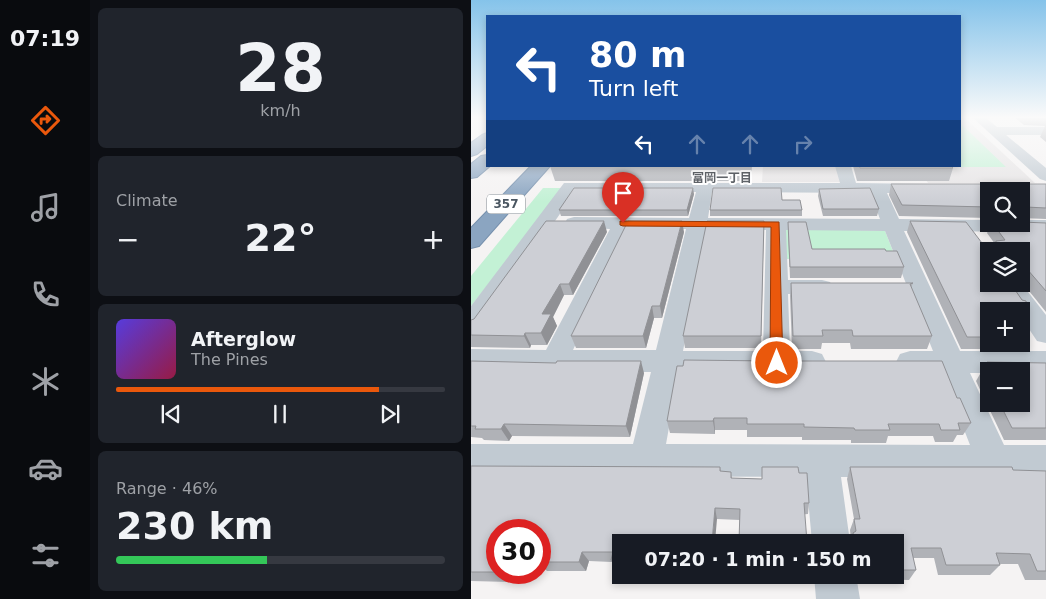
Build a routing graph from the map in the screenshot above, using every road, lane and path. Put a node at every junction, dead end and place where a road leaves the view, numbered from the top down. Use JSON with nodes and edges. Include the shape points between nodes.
{"nodes":[{"id":1,"x":1008,"y":146,"type":"edge"},
{"id":2,"x":486,"y":161,"type":"edge"},
{"id":3,"x":540,"y":167,"type":"edge"},
{"id":4,"x":843,"y":167,"type":"edge"},
{"id":5,"x":471,"y":173,"type":"edge"},
{"id":6,"x":1042,"y":184,"type":"edge"},
{"id":7,"x":705,"y":188,"type":"junction"},
{"id":8,"x":850,"y":188,"type":"junction"},
{"id":9,"x":876,"y":188,"type":"junction"},
{"id":10,"x":936,"y":188,"type":"edge"},
{"id":11,"x":623,"y":223,"type":"junction"},
{"id":12,"x":544,"y":224,"type":"junction"},
{"id":13,"x":697,"y":224,"type":"junction"},
{"id":14,"x":776,"y":224,"type":"junction"},
{"id":15,"x":892,"y":224,"type":"junction"},
{"id":16,"x":969,"y":226,"type":"junction"},
{"id":17,"x":1046,"y":226,"type":"edge"},
{"id":18,"x":471,"y":241,"type":"edge"},
{"id":19,"x":981,"y":242,"type":"edge"},
{"id":20,"x":777,"y":287,"type":"junction"},
{"id":21,"x":843,"y":287,"type":"edge"},
{"id":22,"x":1016,"y":292,"type":"edge"},
{"id":23,"x":471,"y":324,"type":"edge"},
{"id":24,"x":1046,"y":334,"type":"edge"},
{"id":25,"x":471,"y":360,"type":"edge"},
{"id":26,"x":554,"y":361,"type":"junction"},
{"id":27,"x":667,"y":362,"type":"junction"},
{"id":28,"x":835,"y":362,"type":"edge"},
{"id":29,"x":883,"y":362,"type":"edge"},
{"id":30,"x":951,"y":362,"type":"junction"},
{"id":31,"x":1046,"y":362,"type":"edge"},
{"id":32,"x":777,"y":363,"type":"junction"},
{"id":33,"x":471,"y":460,"type":"edge"},
{"id":34,"x":646,"y":460,"type":"junction"},
{"id":35,"x":822,"y":460,"type":"junction"},
{"id":36,"x":994,"y":461,"type":"junction"},
{"id":37,"x":1046,"y":461,"type":"edge"},
{"id":38,"x":830,"y":534,"type":"edge"},
{"id":39,"x":836,"y":584,"type":"edge"},
{"id":40,"x":838,"y":599,"type":"edge"}],
"edges":[{"from":1,"to":6,"type":"street"},
{"from":2,"to":5,"type":"highway"},
{"from":3,"to":18,"type":"highway","number":"357"},
{"from":4,"to":8,"type":"street"},
{"from":7,"to":8,"type":"street"},
{"from":7,"to":12,"type":"street","via":[[570,186]]},
{"from":7,"to":13,"type":"street"},
{"from":8,"to":9,"type":"street"},
{"from":9,"to":10,"type":"street"},
{"from":9,"to":15,"type":"street"},
{"from":11,"to":12,"type":"street"},
{"from":11,"to":13,"type":"street"},
{"from":11,"to":26,"type":"street"},
{"from":12,"to":23,"type":"street"},
{"from":13,"to":14,"type":"street"},
{"from":13,"to":27,"type":"street"},
{"from":14,"to":15,"type":"street"},
{"from":14,"to":20,"type":"street"},
{"from":15,"to":16,"type":"street"},
{"from":15,"to":30,"type":"street","via":[[909,287]]},
{"from":16,"to":17,"type":"street"},
{"from":16,"to":19,"type":"street"},
{"from":20,"to":21,"type":"street"},
{"from":20,"to":32,"type":"street"},
{"from":22,"to":24,"type":"street"},
{"from":25,"to":26,"type":"street"},
{"from":26,"to":27,"type":"street"},
{"from":27,"to":32,"type":"street"},
{"from":27,"to":34,"type":"street"},
{"from":28,"to":32,"type":"street"},
{"from":29,"to":30,"type":"street"},
{"from":30,"to":31,"type":"street"},
{"from":30,"to":36,"type":"street"},
{"from":33,"to":34,"type":"street"},
{"from":34,"to":35,"type":"street"},
{"from":35,"to":36,"type":"street"},
{"from":35,"to":38,"type":"street"},
{"from":36,"to":37,"type":"street"},
{"from":39,"to":40,"type":"street"}]}
